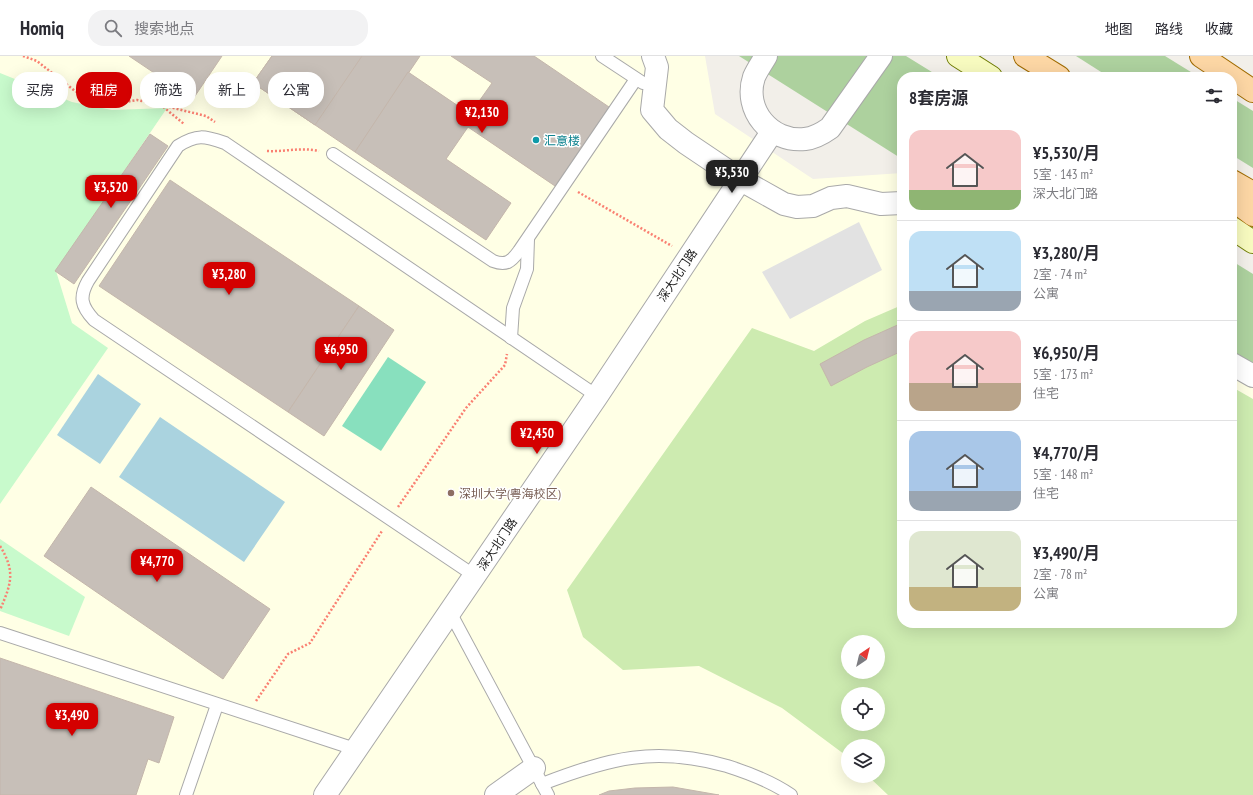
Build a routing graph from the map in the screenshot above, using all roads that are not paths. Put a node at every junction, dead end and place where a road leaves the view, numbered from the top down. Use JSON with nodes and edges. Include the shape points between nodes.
{"nodes":[{"id":1,"x":602,"y":56,"type":"edge"},
{"id":2,"x":653,"y":56,"type":"edge"},
{"id":3,"x":766,"y":56,"type":"edge"},
{"id":4,"x":882,"y":56,"type":"edge"},
{"id":5,"x":958,"y":56,"type":"edge"},
{"id":6,"x":1025,"y":56,"type":"edge"},
{"id":7,"x":1201,"y":56,"type":"edge"},
{"id":8,"x":1206,"y":56,"type":"edge"},
{"id":9,"x":983,"y":72,"type":"edge"},
{"id":10,"x":1051,"y":72,"type":"edge"},
{"id":11,"x":1225,"y":72,"type":"edge"},
{"id":12,"x":636,"y":79,"type":"junction"},
{"id":13,"x":1237,"y":80,"type":"edge"},
{"id":14,"x":1253,"y":80,"type":"edge"},
{"id":15,"x":654,"y":90,"type":"junction"},
{"id":16,"x":1253,"y":91,"type":"edge"},
{"id":17,"x":772,"y":132,"type":"junction"},
{"id":18,"x":333,"y":154,"type":"road end"},
{"id":19,"x":741,"y":180,"type":"junction"},
{"id":20,"x":1237,"y":184,"type":"edge"},
{"id":21,"x":1253,"y":194,"type":"edge"},
{"id":22,"x":897,"y":203,"type":"edge"},
{"id":23,"x":1237,"y":203,"type":"edge"},
{"id":24,"x":1253,"y":216,"type":"edge"},
{"id":25,"x":1237,"y":231,"type":"edge"},
{"id":26,"x":528,"y":239,"type":"junction"},
{"id":27,"x":1253,"y":242,"type":"edge"},
{"id":28,"x":511,"y":338,"type":"junction"},
{"id":29,"x":1237,"y":367,"type":"edge"},
{"id":30,"x":1253,"y":376,"type":"edge"},
{"id":31,"x":597,"y":396,"type":"junction"},
{"id":32,"x":475,"y":576,"type":"junction"},
{"id":33,"x":450,"y":612,"type":"junction"},
{"id":34,"x":0,"y":633,"type":"edge"},
{"id":35,"x":217,"y":705,"type":"junction"},
{"id":36,"x":356,"y":749,"type":"junction"},
{"id":37,"x":538,"y":776,"type":"junction"},
{"id":38,"x":186,"y":795,"type":"edge"},
{"id":39,"x":324,"y":795,"type":"edge"},
{"id":40,"x":496,"y":795,"type":"edge"},
{"id":41,"x":548,"y":795,"type":"edge"},
{"id":42,"x":790,"y":795,"type":"edge"}],
"edges":[{"from":1,"to":12,"type":"lane"},
{"from":2,"to":15,"type":"street","via":[[657,67]]},
{"from":3,"to":17,"type":"street","via":[[754,77],[752,101],[763,124]]},
{"from":4,"to":17,"type":"street","via":[[830,128],[820,135],[807,139],[784,138]]},
{"from":5,"to":9,"type":"main road"},
{"from":6,"to":10,"type":"main road"},
{"from":7,"to":11,"type":"main road"},
{"from":8,"to":14,"type":"main road"},
{"from":12,"to":15,"type":"lane"},
{"from":12,"to":26,"type":"lane"},
{"from":13,"to":16,"type":"main road"},
{"from":15,"to":19,"type":"street","via":[[652,110],[668,129]]},
{"from":17,"to":19,"type":"street","name":"深大北门路"},
{"from":18,"to":26,"type":"lane","via":[[493,261],[500,264],[508,263]]},
{"from":19,"to":22,"type":"street","via":[[784,204],[797,207],[813,206],[831,198],[847,196],[880,204]]},
{"from":19,"to":31,"type":"street","name":"深大北门路"},
{"from":20,"to":21,"type":"main road"},
{"from":23,"to":24,"type":"main road"},
{"from":25,"to":27,"type":"main road"},
{"from":26,"to":28,"type":"lane","via":[[527,269],[513,308]]},
{"from":28,"to":31,"type":"lane"},
{"from":28,"to":32,"type":"lane","via":[[224,143],[199,136],[188,139],[178,146],[82,291],[81,302],[94,320]]},
{"from":29,"to":30,"type":"street"},
{"from":31,"to":32,"type":"street","name":"深大北门路"},
{"from":32,"to":33,"type":"street","name":"深大北门路"},
{"from":33,"to":36,"type":"street","name":"深大北门路"},
{"from":33,"to":37,"type":"lane"},
{"from":34,"to":35,"type":"lane"},
{"from":35,"to":36,"type":"lane"},
{"from":35,"to":38,"type":"lane"},
{"from":36,"to":39,"type":"street","name":"深大北门路"},
{"from":37,"to":40,"type":"street"},
{"from":37,"to":41,"type":"lane"},
{"from":37,"to":42,"type":"lane","via":[[628,758],[665,755],[705,760],[753,774]]}]}
